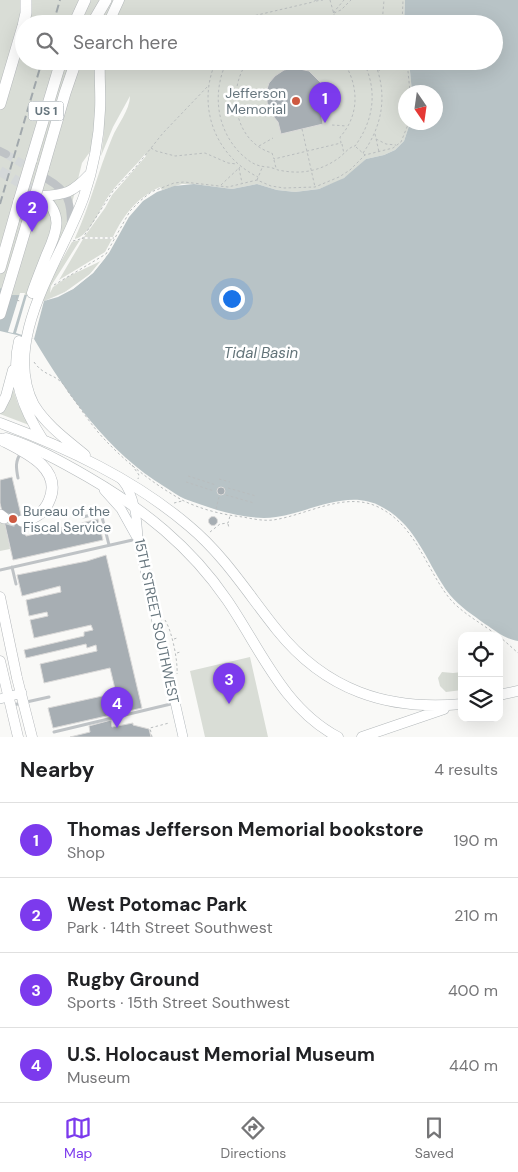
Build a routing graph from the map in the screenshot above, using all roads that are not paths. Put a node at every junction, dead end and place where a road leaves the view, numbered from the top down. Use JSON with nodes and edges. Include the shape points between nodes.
{"nodes":[{"id":1,"x":26,"y":0,"type":"edge"},
{"id":2,"x":84,"y":0,"type":"edge"},
{"id":3,"x":97,"y":0,"type":"edge"},
{"id":4,"x":106,"y":0,"type":"edge"},
{"id":5,"x":119,"y":0,"type":"edge"},
{"id":6,"x":24,"y":15,"type":"edge"},
{"id":7,"x":78,"y":15,"type":"edge"},
{"id":8,"x":90,"y":15,"type":"edge"},
{"id":9,"x":97,"y":15,"type":"edge"},
{"id":10,"x":112,"y":15,"type":"edge"},
{"id":11,"x":15,"y":53,"type":"edge"},
{"id":12,"x":58,"y":70,"type":"edge"},
{"id":13,"x":69,"y":70,"type":"edge"},
{"id":14,"x":73,"y":70,"type":"edge"},
{"id":15,"x":100,"y":70,"type":"edge"},
{"id":16,"x":65,"y":93,"type":"junction"},
{"id":17,"x":0,"y":104,"type":"edge"},
{"id":18,"x":91,"y":173,"type":"junction"},
{"id":19,"x":45,"y":174,"type":"junction"},
{"id":20,"x":65,"y":193,"type":"junction"},
{"id":21,"x":18,"y":201,"type":"junction"},
{"id":22,"x":71,"y":227,"type":"junction"},
{"id":23,"x":0,"y":242,"type":"edge"},
{"id":24,"x":0,"y":268,"type":"edge"},
{"id":25,"x":34,"y":297,"type":"junction"},
{"id":26,"x":0,"y":314,"type":"edge"},
{"id":27,"x":23,"y":336,"type":"junction"},
{"id":28,"x":15,"y":359,"type":"junction"},
{"id":29,"x":0,"y":408,"type":"edge"},
{"id":30,"x":0,"y":424,"type":"edge"},
{"id":31,"x":0,"y":437,"type":"edge"},
{"id":32,"x":42,"y":439,"type":"junction"},
{"id":33,"x":23,"y":451,"type":"junction"},
{"id":34,"x":55,"y":458,"type":"junction"},
{"id":35,"x":100,"y":467,"type":"junction"},
{"id":36,"x":18,"y":478,"type":"dead end"},
{"id":37,"x":92,"y":479,"type":"junction"},
{"id":38,"x":121,"y":479,"type":"junction"},
{"id":39,"x":133,"y":505,"type":"junction"},
{"id":40,"x":83,"y":516,"type":"dead end"},
{"id":41,"x":22,"y":521,"type":"tunnel mouth"},
{"id":42,"x":138,"y":538,"type":"junction"},
{"id":43,"x":109,"y":545,"type":"junction"},
{"id":44,"x":12,"y":568,"type":"junction"},
{"id":45,"x":0,"y":570,"type":"edge"},
{"id":46,"x":16,"y":584,"type":"dead end"},
{"id":47,"x":0,"y":597,"type":"edge"},
{"id":48,"x":0,"y":661,"type":"edge"},
{"id":49,"x":518,"y":691,"type":"edge"},
{"id":50,"x":503,"y":694,"type":"edge"},
{"id":51,"x":49,"y":697,"type":"dead end"},
{"id":52,"x":23,"y":698,"type":"junction"},
{"id":53,"x":6,"y":700,"type":"edge"},
{"id":54,"x":175,"y":703,"type":"junction"},
{"id":55,"x":458,"y":704,"type":"edge"},
{"id":56,"x":458,"y":705,"type":"edge"},
{"id":57,"x":54,"y":732,"type":"dead end"},
{"id":58,"x":18,"y":737,"type":"edge"},
{"id":59,"x":32,"y":737,"type":"edge"},
{"id":60,"x":183,"y":737,"type":"edge"},
{"id":61,"x":338,"y":737,"type":"edge"},
{"id":62,"x":362,"y":737,"type":"edge"}],
"edges":[{"from":1,"to":6,"type":"highway"},
{"from":2,"to":7,"type":"highway"},
{"from":3,"to":8,"type":"highway"},
{"from":4,"to":9,"type":"highway"},
{"from":5,"to":10,"type":"main road"},
{"from":11,"to":17,"type":"highway"},
{"from":12,"to":21,"type":"highway","number":"US 1","bridge":true},
{"from":13,"to":16,"type":"highway"},
{"from":14,"to":16,"type":"highway","number":"US 1"},
{"from":15,"to":18,"type":"main road","via":[[100,119]]},
{"from":16,"to":19,"type":"highway","number":"US 1"},
{"from":18,"to":20,"type":"main road","via":[[78,187]]},
{"from":18,"to":22,"type":"main road"},
{"from":19,"to":20,"type":"street"},
{"from":19,"to":26,"type":"highway","number":"US 1","bridge":true,"via":[[26,224]]},
{"from":20,"to":22,"type":"street","via":[[71,211]]},
{"from":20,"to":25,"type":"main road","via":[[42,196],[55,212],[56,229]]},
{"from":21,"to":23,"type":"highway"},
{"from":21,"to":24,"type":"highway","number":"US 1"},
{"from":22,"to":25,"type":"main road"},
{"from":25,"to":27,"type":"main road"},
{"from":27,"to":28,"type":"main road"},
{"from":27,"to":35,"type":"main road","via":[[23,370],[34,405],[56,431]]},
{"from":28,"to":29,"type":"main road"},
{"from":28,"to":32,"type":"main road","via":[[20,394]]},
{"from":30,"to":32,"type":"main road"},
{"from":31,"to":33,"type":"highway"},
{"from":31,"to":34,"type":"main road"},
{"from":32,"to":34,"type":"main road"},
{"from":32,"to":35,"type":"main road"},
{"from":33,"to":36,"type":"lane","via":[[17,459]]},
{"from":33,"to":41,"type":"highway","via":[[45,468],[52,489],[44,510],[34,518]]},
{"from":34,"to":37,"type":"main road"},
{"from":35,"to":38,"type":"main road"},
{"from":37,"to":39,"type":"main road"},
{"from":37,"to":42,"type":"main road","via":[[121,509]]},
{"from":38,"to":39,"type":"main road","name":"15TH STREET SOUTHWEST","via":[[129,490]]},
{"from":38,"to":55,"type":"main road","via":[[153,497],[191,527],[226,562],[295,650],[333,680],[367,695],[400,703]]},
{"from":39,"to":42,"type":"main road","name":"15TH STREET SOUTHWEST"},
{"from":39,"to":61,"type":"main road","via":[[194,558],[226,598],[288,696],[314,721]]},
{"from":40,"to":43,"type":"lane","via":[[96,514],[102,517]]},
{"from":42,"to":43,"type":"lane"},
{"from":42,"to":54,"type":"main road","name":"15TH STREET SOUTHWEST"},
{"from":43,"to":44,"type":"lane"},
{"from":44,"to":45,"type":"lane"},
{"from":44,"to":46,"type":"lane"},
{"from":47,"to":52,"type":"main road"},
{"from":48,"to":53,"type":"main road"},
{"from":49,"to":50,"type":"main road"},
{"from":51,"to":52,"type":"lane"},
{"from":52,"to":53,"type":"main road"},
{"from":52,"to":59,"type":"main road"},
{"from":53,"to":58,"type":"main road"},
{"from":54,"to":57,"type":"lane"},
{"from":54,"to":60,"type":"main road","name":"15TH STREET SOUTHWEST"},
{"from":56,"to":62,"type":"main road"}]}
